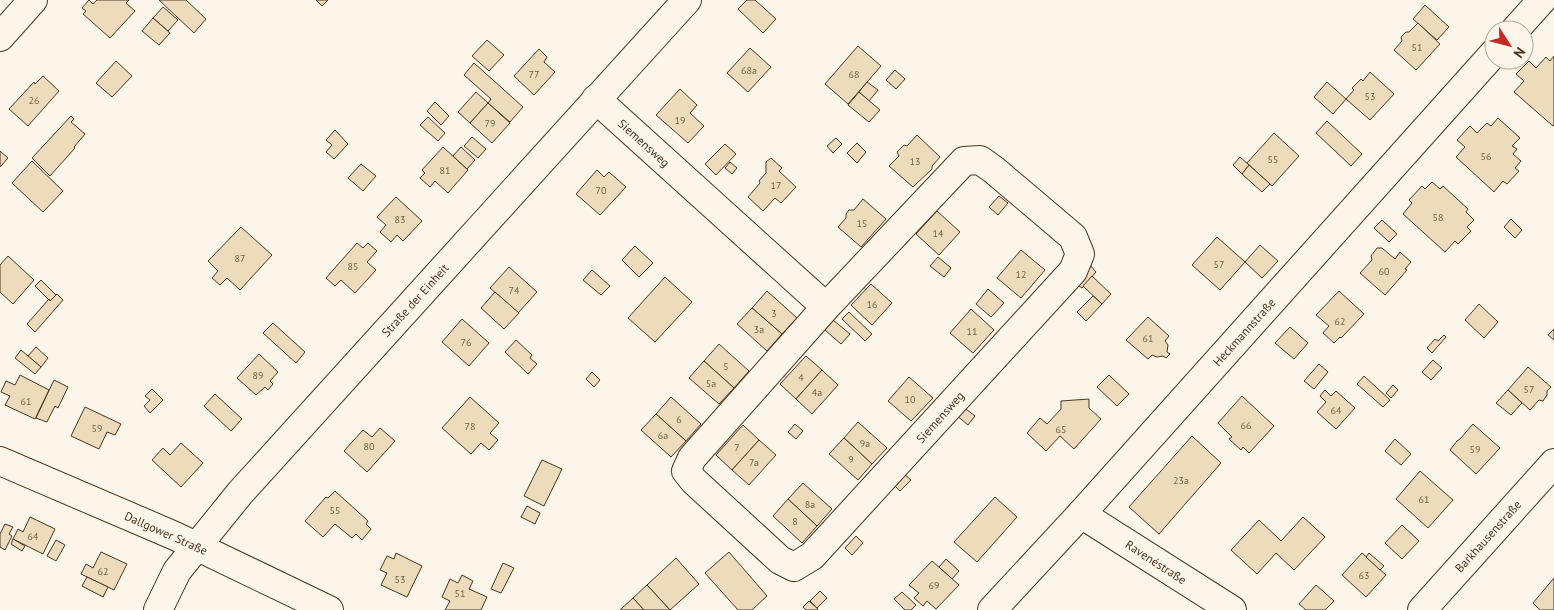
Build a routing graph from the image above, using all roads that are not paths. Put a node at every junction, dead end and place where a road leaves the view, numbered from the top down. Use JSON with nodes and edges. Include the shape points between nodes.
{"nodes":[{"id":1,"x":33,"y":0,"type":"edge"},
{"id":2,"x":687,"y":0,"type":"edge"},
{"id":3,"x":1542,"y":0,"type":"edge"},
{"id":4,"x":1524,"y":20,"type":"edge"},
{"id":5,"x":0,"y":37,"type":"edge"},
{"id":6,"x":1484,"y":64,"type":"edge"},
{"id":7,"x":596,"y":99,"type":"junction"},
{"id":8,"x":826,"y":307,"type":"junction"},
{"id":9,"x":0,"y":461,"type":"edge"},
{"id":10,"x":1554,"y":463,"type":"edge"},
{"id":11,"x":1081,"y":514,"type":"junction"},
{"id":12,"x":196,"y":546,"type":"junction"},
{"id":13,"x":158,"y":610,"type":"edge"},
{"id":14,"x":329,"y":610,"type":"edge"},
{"id":15,"x":992,"y":610,"type":"edge"},
{"id":16,"x":1232,"y":610,"type":"edge"},
{"id":17,"x":1422,"y":610,"type":"edge"}],
"edges":[{"from":1,"to":5,"type":"street"},
{"from":2,"to":7,"type":"street","name":"Straße der Einheit"},
{"from":3,"to":4,"type":"street"},
{"from":6,"to":11,"type":"street","name":"Heckmannstraße"},
{"from":7,"to":8,"type":"street","name":"Siemensweg"},
{"from":7,"to":12,"type":"street","name":"Straße der Einheit","via":[[240,493]]},
{"from":8,"to":8,"type":"street","name":"Siemensweg","via":[[692,458],[686,471],[780,560],[794,567],[812,556],[1073,271],[1080,254],[1073,237],[994,170],[980,160],[964,161]]},
{"from":9,"to":12,"type":"street","name":"Dallgower Straße"},
{"from":10,"to":17,"type":"street","name":"Barkhausenstraße"},
{"from":11,"to":15,"type":"street","name":"Heckmannstraße"},
{"from":11,"to":16,"type":"street","name":"Ravenéstraße"},
{"from":12,"to":13,"type":"street","name":"Straße der Einheit","via":[[177,571]]},
{"from":12,"to":14,"type":"street","name":"Dallgower Straße"}]}
